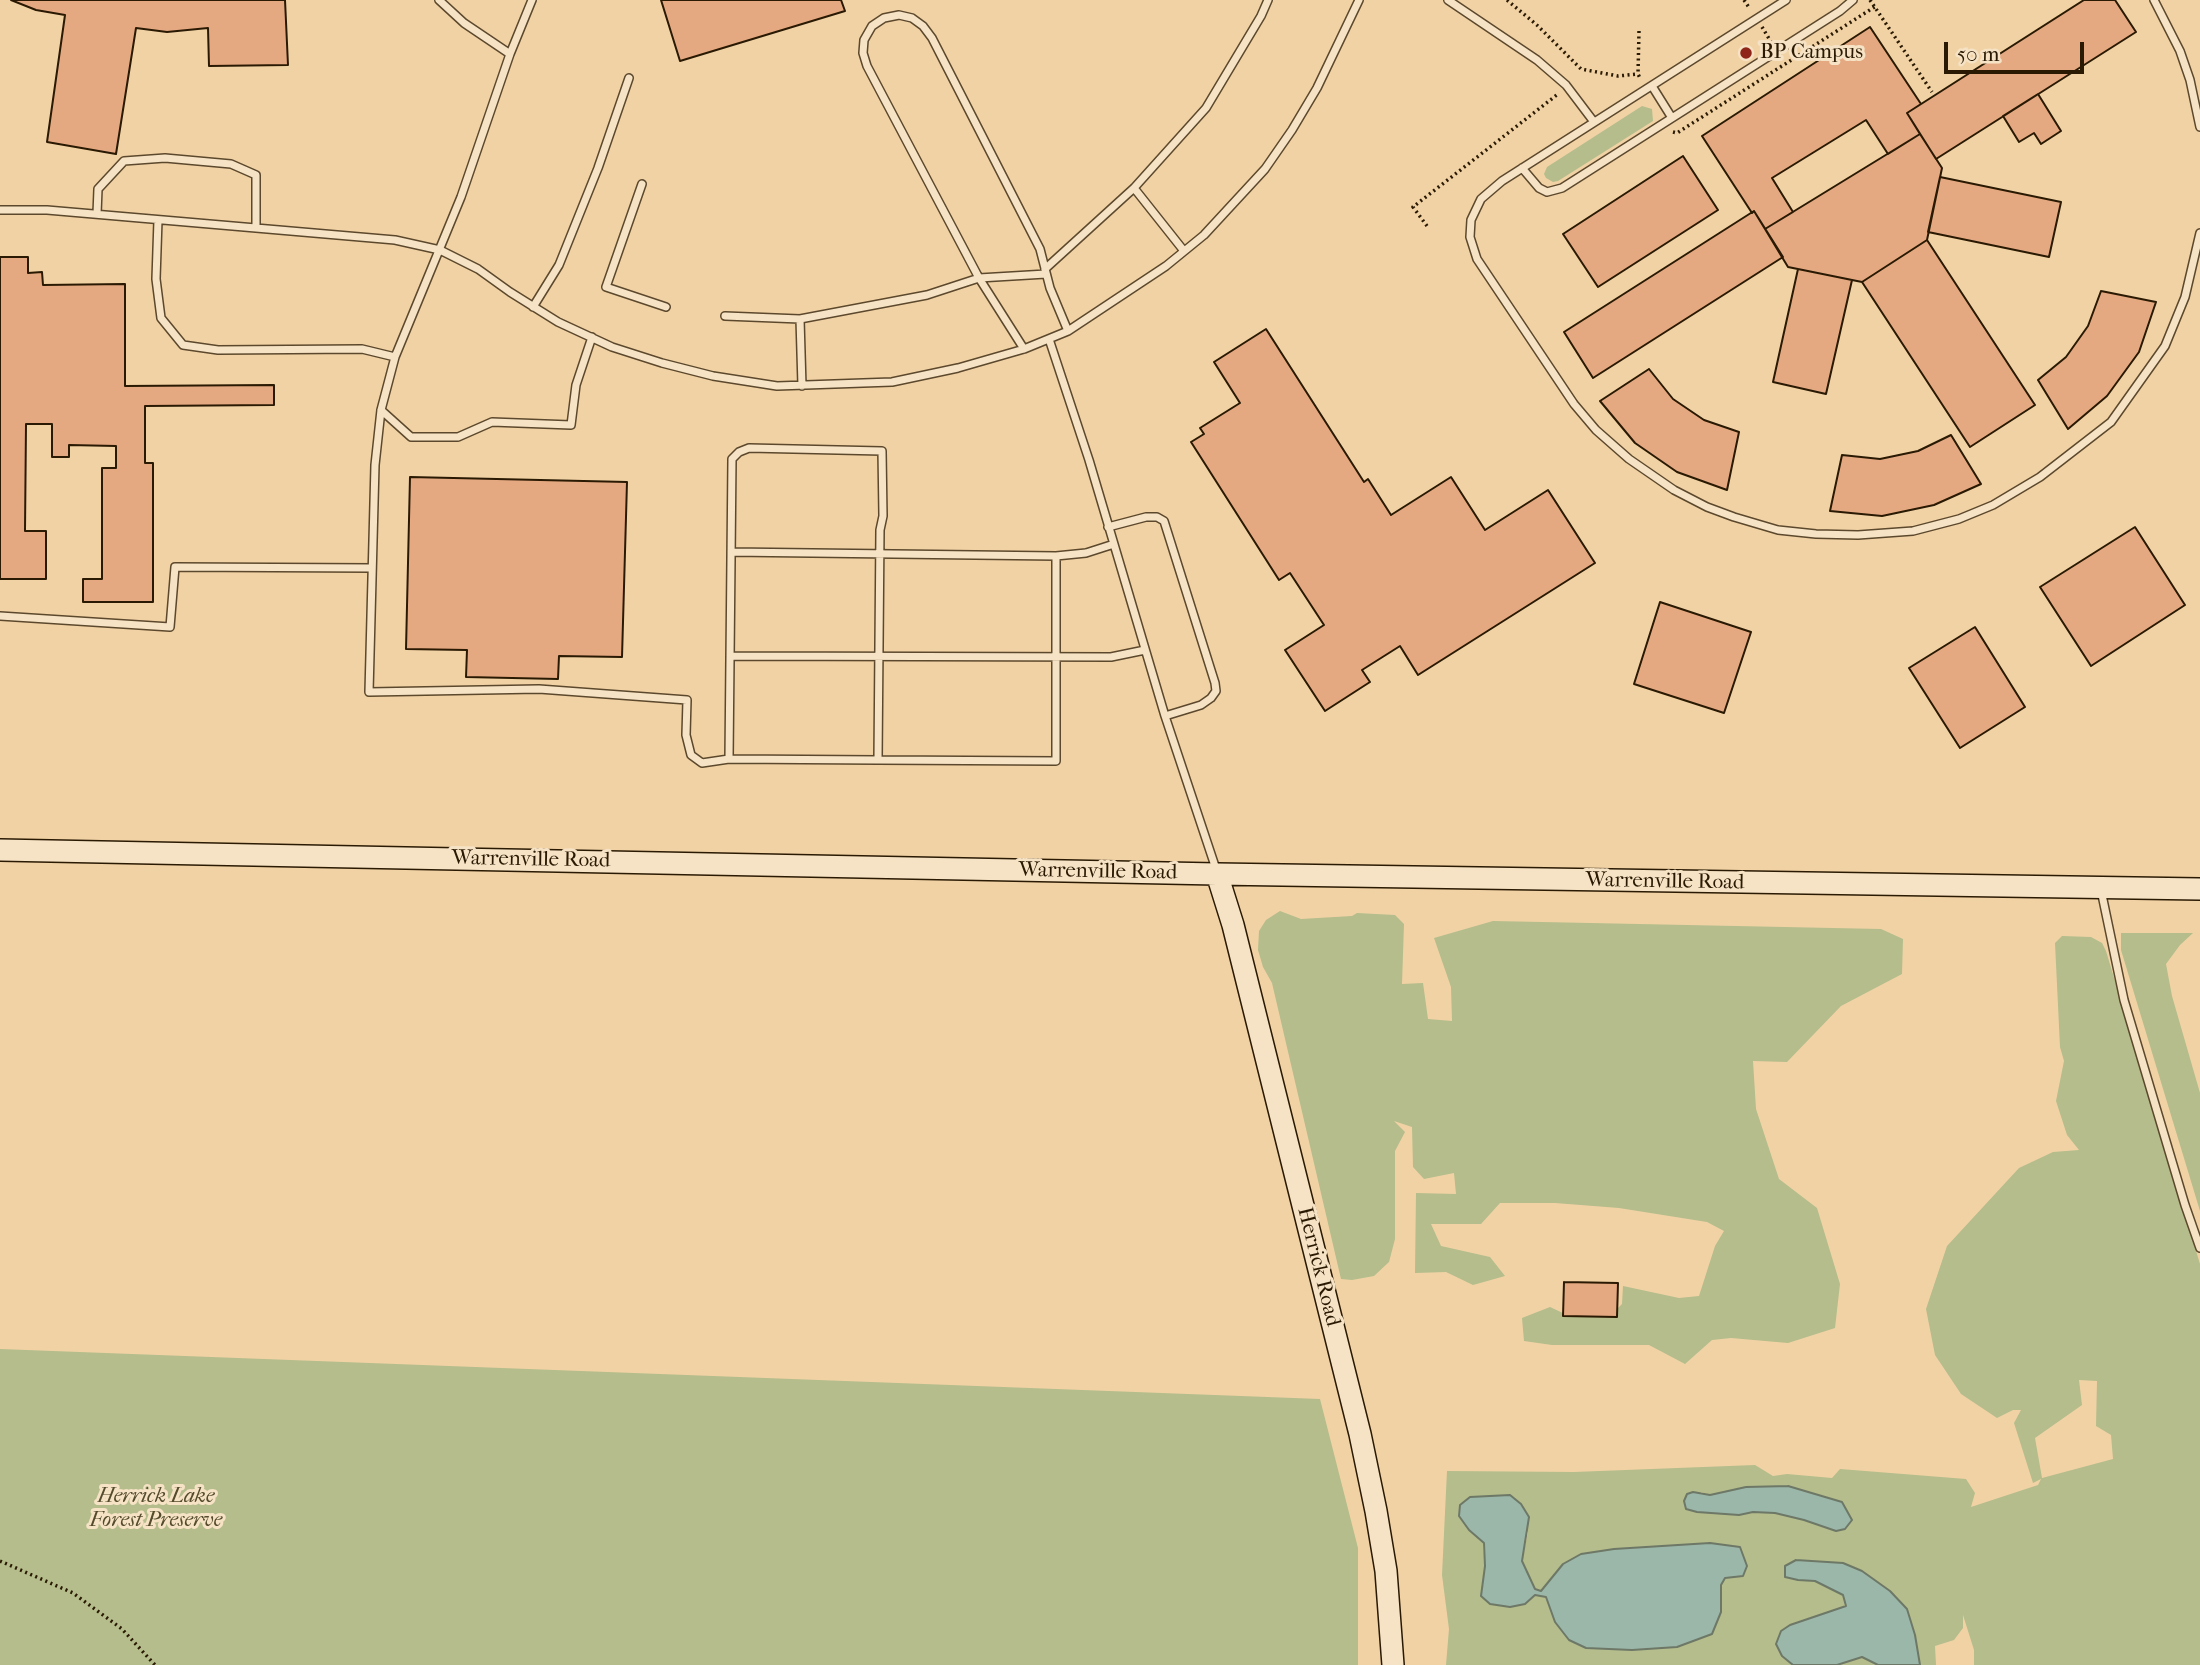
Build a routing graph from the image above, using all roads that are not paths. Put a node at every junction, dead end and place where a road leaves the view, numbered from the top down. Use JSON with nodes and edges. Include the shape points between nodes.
{"nodes":[{"id":1,"x":439,"y":0,"type":"edge"},
{"id":2,"x":532,"y":0,"type":"edge"},
{"id":3,"x":1268,"y":0,"type":"edge"},
{"id":4,"x":1359,"y":0,"type":"edge"},
{"id":5,"x":1448,"y":0,"type":"edge"},
{"id":6,"x":1786,"y":0,"type":"edge"},
{"id":7,"x":1853,"y":0,"type":"edge"},
{"id":8,"x":2154,"y":0,"type":"edge"},
{"id":9,"x":510,"y":54,"type":"junction"},
{"id":10,"x":629,"y":78,"type":"dead end"},
{"id":11,"x":1652,"y":86,"type":"junction"},
{"id":12,"x":1672,"y":118,"type":"junction"},
{"id":13,"x":1594,"y":122,"type":"junction"},
{"id":14,"x":2200,"y":127,"type":"edge"},
{"id":15,"x":1522,"y":168,"type":"junction"},
{"id":16,"x":642,"y":184,"type":"dead end"},
{"id":17,"x":1134,"y":188,"type":"junction"},
{"id":18,"x":0,"y":209,"type":"edge"},
{"id":19,"x":97,"y":214,"type":"junction"},
{"id":20,"x":158,"y":220,"type":"junction"},
{"id":21,"x":256,"y":228,"type":"junction"},
{"id":22,"x":2200,"y":233,"type":"edge"},
{"id":23,"x":440,"y":250,"type":"junction"},
{"id":24,"x":1184,"y":251,"type":"junction"},
{"id":25,"x":1046,"y":272,"type":"junction"},
{"id":26,"x":979,"y":278,"type":"junction"},
{"id":27,"x":533,"y":307,"type":"junction"},
{"id":28,"x":666,"y":307,"type":"dead end"},
{"id":29,"x":725,"y":316,"type":"dead end"},
{"id":30,"x":800,"y":319,"type":"junction"},
{"id":31,"x":1068,"y":331,"type":"junction"},
{"id":32,"x":592,"y":337,"type":"junction"},
{"id":33,"x":1049,"y":339,"type":"junction"},
{"id":34,"x":1024,"y":349,"type":"junction"},
{"id":35,"x":395,"y":357,"type":"junction"},
{"id":36,"x":802,"y":386,"type":"junction"},
{"id":37,"x":381,"y":410,"type":"junction"},
{"id":38,"x":1108,"y":527,"type":"junction"},
{"id":39,"x":1114,"y":544,"type":"junction"},
{"id":40,"x":731,"y":552,"type":"junction"},
{"id":41,"x":880,"y":554,"type":"junction"},
{"id":42,"x":1056,"y":556,"type":"junction"},
{"id":43,"x":372,"y":568,"type":"junction"},
{"id":44,"x":0,"y":616,"type":"edge"},
{"id":45,"x":1145,"y":650,"type":"junction"},
{"id":46,"x":730,"y":656,"type":"junction"},
{"id":47,"x":879,"y":656,"type":"junction"},
{"id":48,"x":1056,"y":657,"type":"junction"},
{"id":49,"x":1165,"y":716,"type":"junction"},
{"id":50,"x":729,"y":759,"type":"junction"},
{"id":51,"x":878,"y":760,"type":"junction"},
{"id":52,"x":0,"y":850,"type":"edge"},
{"id":53,"x":1217,"y":874,"type":"junction"},
{"id":54,"x":2199,"y":888,"type":"edge"},
{"id":55,"x":2101,"y":890,"type":"junction"},
{"id":56,"x":2200,"y":1248,"type":"edge"},
{"id":57,"x":1393,"y":1665,"type":"edge"}],
"edges":[{"from":1,"to":9,"type":"lane"},
{"from":2,"to":9,"type":"lane"},
{"from":3,"to":17,"type":"lane","via":[[1206,108]]},
{"from":4,"to":24,"type":"lane","via":[[1317,88],[1265,169]]},
{"from":5,"to":13,"type":"lane","via":[[1537,60],[1566,85]]},
{"from":6,"to":11,"type":"lane"},
{"from":7,"to":12,"type":"lane"},
{"from":8,"to":14,"type":"lane","via":[[2180,51]]},
{"from":9,"to":23,"type":"lane"},
{"from":10,"to":27,"type":"lane","via":[[559,265]]},
{"from":11,"to":12,"type":"lane"},
{"from":11,"to":13,"type":"lane"},
{"from":12,"to":15,"type":"lane","via":[[1555,191],[1539,188]]},
{"from":13,"to":15,"type":"lane"},
{"from":15,"to":22,"type":"lane","via":[[1477,205],[1470,237],[1477,259],[1574,404],[1604,438],[1674,490],[1707,507],[1778,530],[1816,534],[1913,531],[1959,519],[1993,505],[2075,451],[2111,422],[2165,346],[2185,297]]},
{"from":16,"to":28,"type":"lane","via":[[606,287]]},
{"from":17,"to":24,"type":"lane"},
{"from":17,"to":25,"type":"lane"},
{"from":18,"to":19,"type":"lane"},
{"from":19,"to":20,"type":"lane"},
{"from":19,"to":21,"type":"lane","via":[[98,189],[124,161],[165,158],[230,164],[256,175]]},
{"from":20,"to":21,"type":"lane"},
{"from":20,"to":35,"type":"lane","via":[[156,279],[161,318],[183,345],[218,351],[362,349]]},
{"from":21,"to":23,"type":"lane","via":[[395,240]]},
{"from":23,"to":27,"type":"lane","via":[[478,269]]},
{"from":23,"to":35,"type":"lane"},
{"from":24,"to":31,"type":"lane"},
{"from":25,"to":26,"type":"lane"},
{"from":25,"to":26,"type":"lane","via":[[1040,249],[932,38],[912,18],[884,18],[864,40],[867,66]]},
{"from":25,"to":31,"type":"lane"},
{"from":26,"to":30,"type":"lane","via":[[927,295]]},
{"from":26,"to":34,"type":"lane"},
{"from":27,"to":32,"type":"lane"},
{"from":29,"to":30,"type":"lane"},
{"from":30,"to":36,"type":"lane"},
{"from":31,"to":33,"type":"lane"},
{"from":32,"to":36,"type":"lane","via":[[713,376]]},
{"from":32,"to":37,"type":"lane","via":[[576,385],[571,425],[492,422],[458,437],[411,437]]},
{"from":33,"to":34,"type":"lane"},
{"from":33,"to":38,"type":"lane"},
{"from":34,"to":36,"type":"lane","via":[[892,382]]},
{"from":35,"to":37,"type":"lane"},
{"from":37,"to":43,"type":"lane"},
{"from":38,"to":39,"type":"lane"},
{"from":38,"to":49,"type":"lane","via":[[1146,517],[1164,521],[1215,683],[1216,691],[1201,705]]},
{"from":39,"to":42,"type":"lane"},
{"from":39,"to":45,"type":"lane"},
{"from":40,"to":41,"type":"lane"},
{"from":40,"to":41,"type":"lane","via":[[732,459],[750,448],[883,451]]},
{"from":40,"to":46,"type":"lane"},
{"from":41,"to":42,"type":"lane"},
{"from":41,"to":47,"type":"lane"},
{"from":42,"to":48,"type":"lane"},
{"from":43,"to":44,"type":"lane","via":[[176,567],[170,627]]},
{"from":43,"to":50,"type":"lane","via":[[369,692],[539,690],[687,700],[686,735],[691,755],[702,763]]},
{"from":45,"to":48,"type":"lane","via":[[1111,657]]},
{"from":45,"to":49,"type":"lane"},
{"from":46,"to":47,"type":"lane"},
{"from":46,"to":50,"type":"lane"},
{"from":47,"to":48,"type":"lane"},
{"from":47,"to":51,"type":"lane"},
{"from":48,"to":51,"type":"lane","via":[[1056,761]]},
{"from":49,"to":53,"type":"lane"},
{"from":50,"to":51,"type":"lane"},
{"from":52,"to":53,"type":"main road","name":"Warrenville Road"},
{"from":53,"to":55,"type":"main road","name":"Warrenville Road"},
{"from":53,"to":57,"type":"main road","name":"Herrick Road","via":[[1360,1434],[1386,1571]]},
{"from":54,"to":55,"type":"main road","name":"Warrenville Road"},
{"from":55,"to":56,"type":"lane","via":[[2124,1000]]}]}
